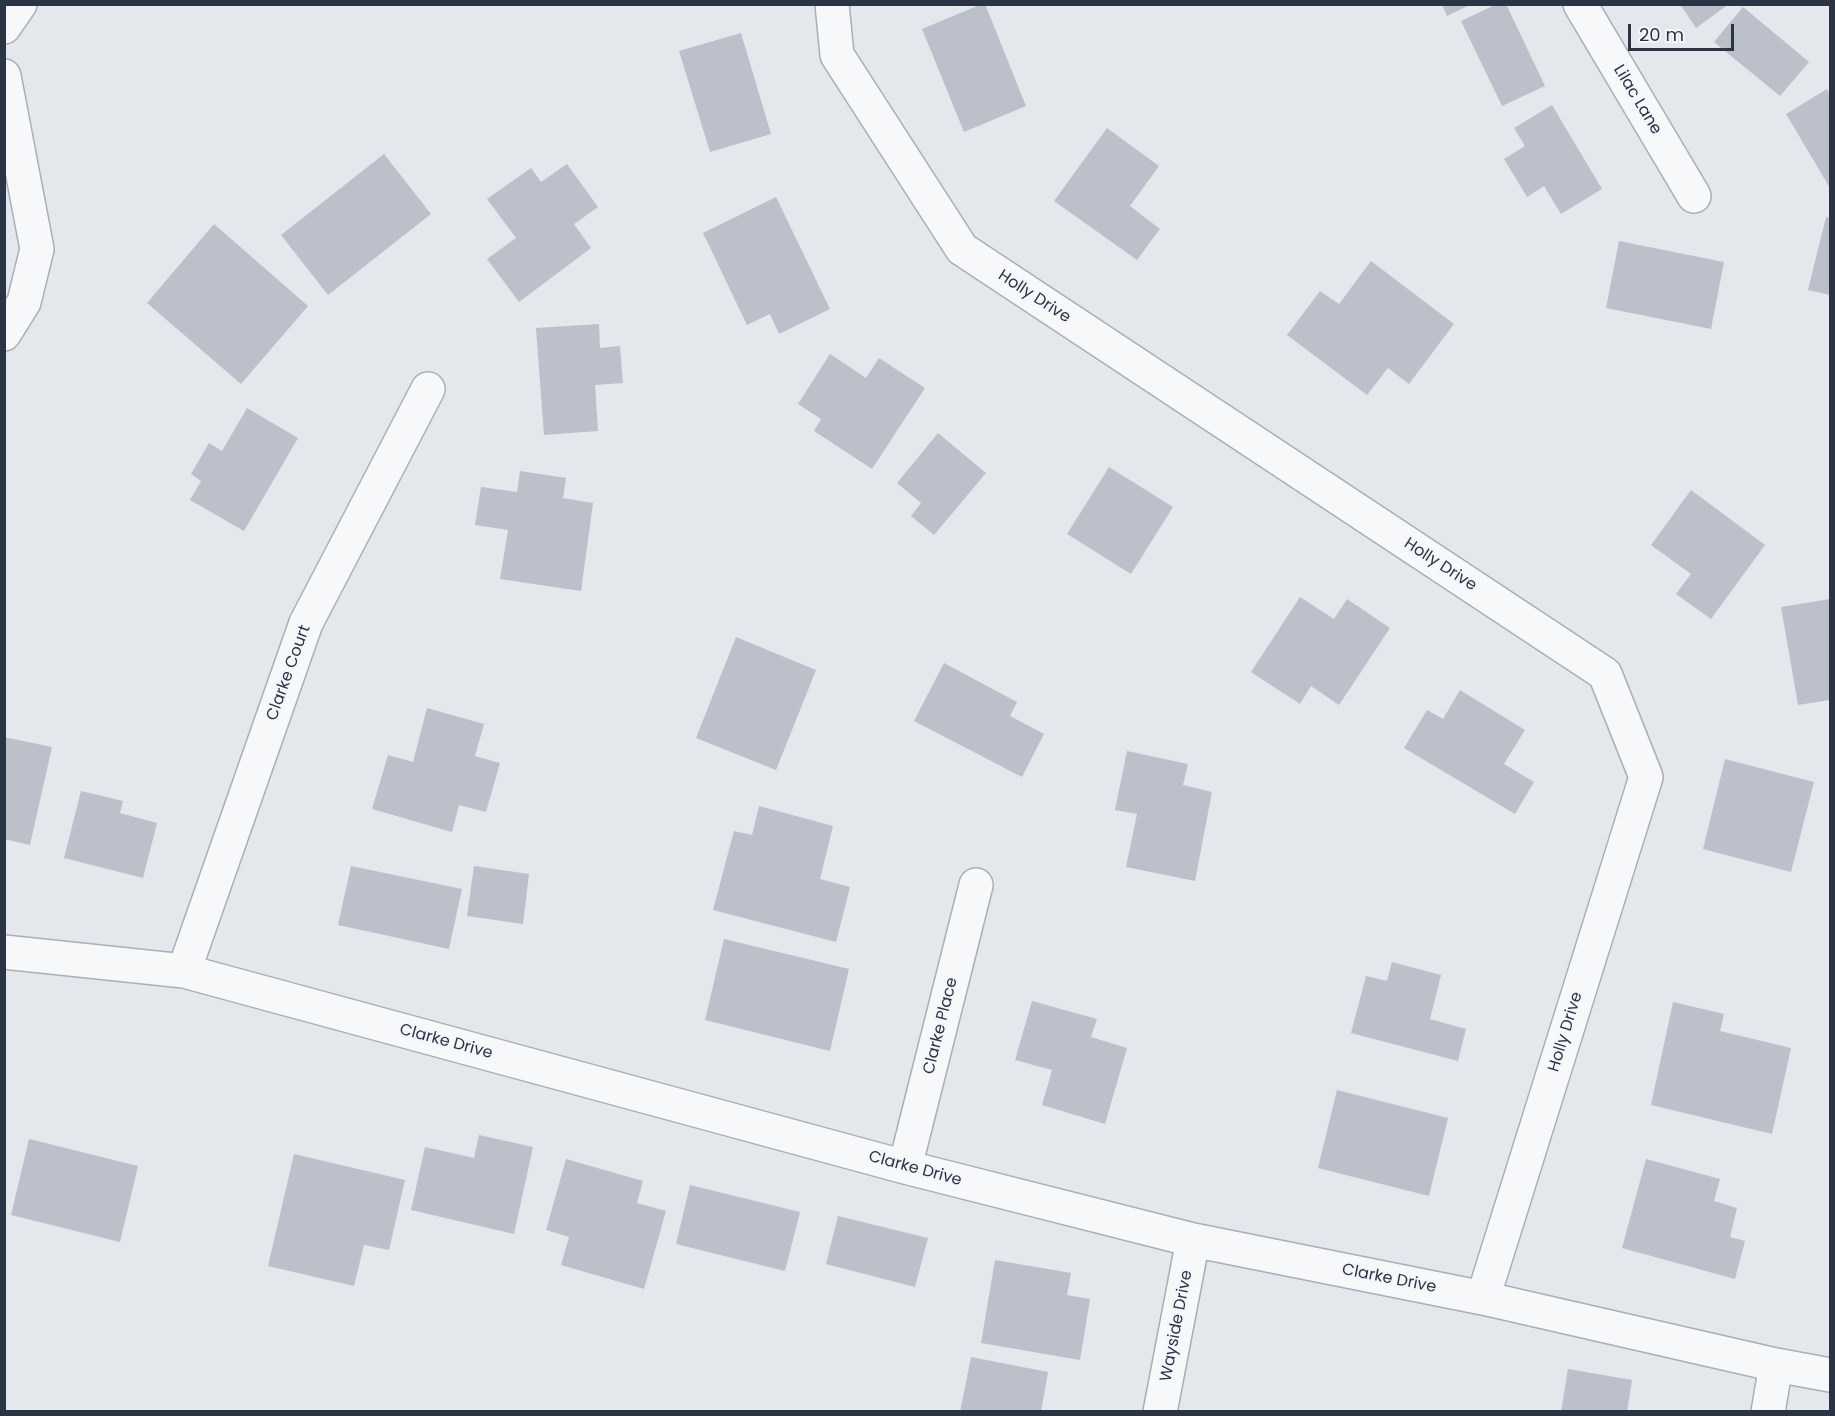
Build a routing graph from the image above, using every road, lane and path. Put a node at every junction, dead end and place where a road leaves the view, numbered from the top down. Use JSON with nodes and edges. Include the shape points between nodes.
{"nodes":[{"id":1,"x":20,"y":4,"type":"edge"},
{"id":2,"x":832,"y":4,"type":"edge"},
{"id":3,"x":1580,"y":4,"type":"edge"},
{"id":4,"x":4,"y":27,"type":"edge"},
{"id":5,"x":4,"y":76,"type":"edge"},
{"id":6,"x":1694,"y":196,"type":"dead end"},
{"id":7,"x":4,"y":334,"type":"edge"},
{"id":8,"x":428,"y":389,"type":"dead end"},
{"id":9,"x":976,"y":885,"type":"dead end"},
{"id":10,"x":4,"y":952,"type":"edge"},
{"id":11,"x":184,"y":971,"type":"junction"},
{"id":12,"x":905,"y":1167,"type":"junction"},
{"id":13,"x":1193,"y":1240,"type":"junction"},
{"id":14,"x":1483,"y":1298,"type":"junction"},
{"id":15,"x":1776,"y":1365,"type":"junction"},
{"id":16,"x":1830,"y":1375,"type":"edge"},
{"id":17,"x":1160,"y":1412,"type":"edge"},
{"id":18,"x":1768,"y":1412,"type":"edge"}],
"edges":[{"from":1,"to":4,"type":"street"},
{"from":2,"to":14,"type":"street","name":"Holly Drive","via":[[837,55],[962,249],[1605,674],[1646,777]]},
{"from":3,"to":6,"type":"street","name":"Lilac Lane"},
{"from":5,"to":7,"type":"street","via":[[37,249],[24,302]]},
{"from":8,"to":11,"type":"street","name":"Clarke Court","via":[[306,623]]},
{"from":9,"to":12,"type":"street","name":"Clarke Place"},
{"from":10,"to":11,"type":"street","name":"Clarke Drive"},
{"from":11,"to":12,"type":"street","name":"Clarke Drive"},
{"from":12,"to":13,"type":"street","name":"Clarke Drive"},
{"from":13,"to":14,"type":"street","name":"Clarke Drive"},
{"from":13,"to":17,"type":"street","name":"Wayside Drive"},
{"from":14,"to":15,"type":"street","name":"Clarke Drive"},
{"from":15,"to":16,"type":"street","name":"Clarke Drive"},
{"from":15,"to":18,"type":"street"}]}
